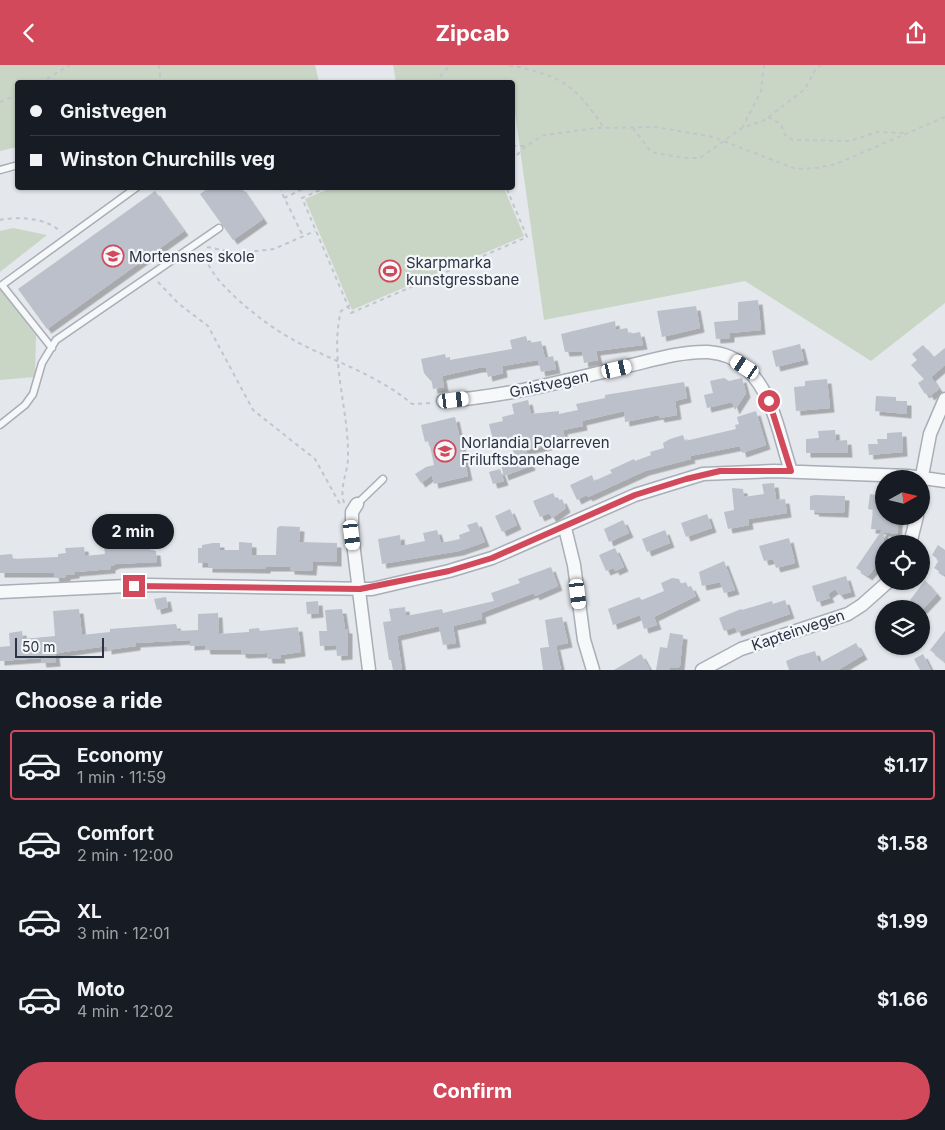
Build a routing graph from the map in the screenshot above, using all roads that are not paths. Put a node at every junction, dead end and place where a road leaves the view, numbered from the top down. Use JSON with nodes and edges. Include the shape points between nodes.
{"nodes":[{"id":1,"x":15,"y":166,"type":"edge"},
{"id":2,"x":0,"y":169,"type":"edge"},
{"id":3,"x":133,"y":190,"type":"edge"},
{"id":4,"x":219,"y":227,"type":"dead end"},
{"id":5,"x":52,"y":348,"type":"junction"},
{"id":6,"x":945,"y":399,"type":"edge"},
{"id":7,"x":443,"y":401,"type":"road end"},
{"id":8,"x":0,"y":425,"type":"edge"},
{"id":9,"x":923,"y":470,"type":"edge"},
{"id":10,"x":791,"y":471,"type":"junction"},
{"id":11,"x":875,"y":476,"type":"edge"},
{"id":12,"x":383,"y":479,"type":"dead end"},
{"id":13,"x":930,"y":480,"type":"edge"},
{"id":14,"x":945,"y":481,"type":"edge"},
{"id":15,"x":355,"y":510,"type":"joint"},
{"id":16,"x":565,"y":528,"type":"junction"},
{"id":17,"x":360,"y":589,"type":"junction"},
{"id":18,"x":880,"y":590,"type":"edge"},
{"id":19,"x":0,"y":592,"type":"edge"},
{"id":20,"x":369,"y":670,"type":"edge"},
{"id":21,"x":593,"y":670,"type":"edge"},
{"id":22,"x":702,"y":670,"type":"edge"}],
"edges":[{"from":1,"to":2,"type":"lane"},
{"from":3,"to":5,"type":"lane","via":[[2,285]]},
{"from":4,"to":5,"type":"lane","via":[[56,340]]},
{"from":5,"to":8,"type":"lane","via":[[42,363],[33,395]]},
{"from":6,"to":9,"type":"street","via":[[930,434]]},
{"from":7,"to":10,"type":"street","name":"Gnistvegen","via":[[500,394],[676,356],[706,352],[720,354],[745,367],[763,389]]},
{"from":10,"to":11,"type":"street"},
{"from":10,"to":16,"type":"street","via":[[703,474],[643,492]]},
{"from":12,"to":15,"type":"lane"},
{"from":13,"to":14,"type":"street"},
{"from":15,"to":17,"type":"street"},
{"from":16,"to":17,"type":"street","via":[[469,565]]},
{"from":16,"to":21,"type":"street","via":[[574,565],[584,640]]},
{"from":17,"to":19,"type":"street","via":[[148,585]]},
{"from":17,"to":20,"type":"street"},
{"from":18,"to":22,"type":"street","name":"Kapteinvegen","via":[[853,611],[741,649]]}]}
